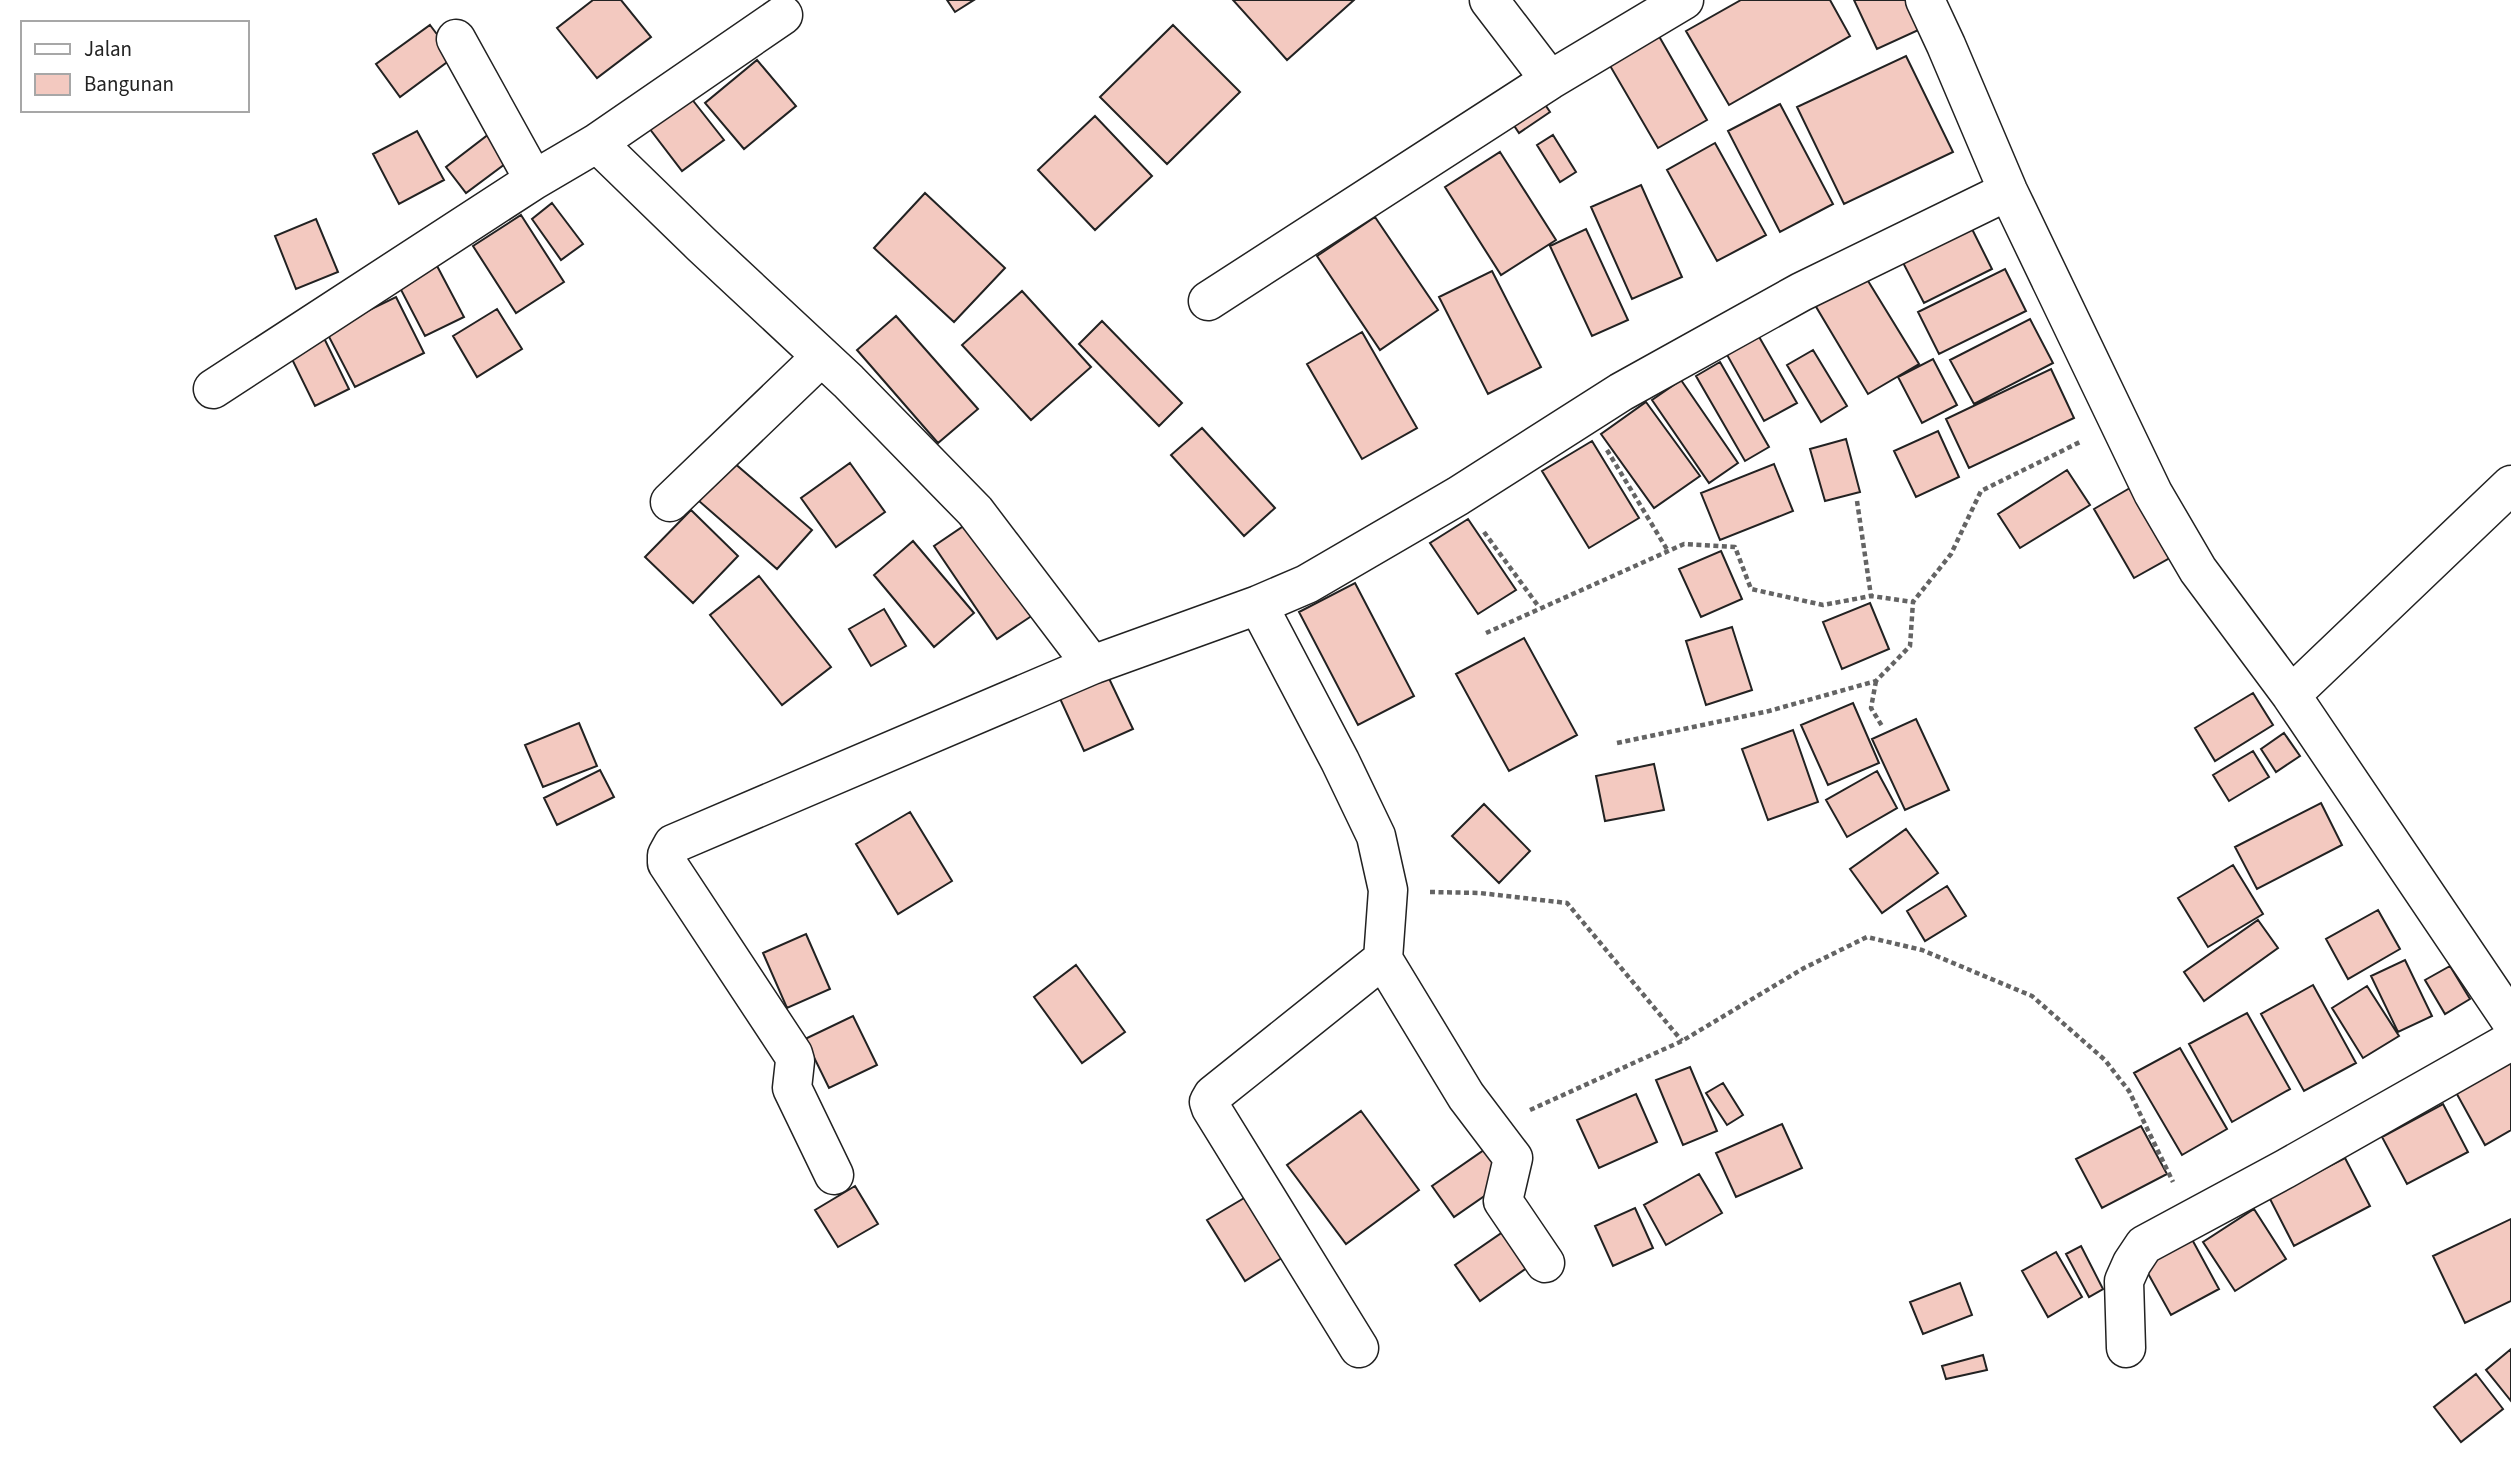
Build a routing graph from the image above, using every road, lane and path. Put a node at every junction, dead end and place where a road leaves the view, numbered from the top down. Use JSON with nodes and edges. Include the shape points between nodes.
{"nodes":[{"id":1,"x":1489,"y":0,"type":"edge"},
{"id":2,"x":1684,"y":0,"type":"edge"},
{"id":3,"x":1924,"y":0,"type":"edge"},
{"id":4,"x":783,"y":15,"type":"dead end"},
{"id":5,"x":456,"y":39,"type":"dead end"},
{"id":6,"x":1550,"y":80,"type":"junction"},
{"id":7,"x":597,"y":143,"type":"junction"},
{"id":8,"x":534,"y":180,"type":"junction"},
{"id":9,"x":2008,"y":191,"type":"junction"},
{"id":10,"x":1209,"y":301,"type":"dead end"},
{"id":11,"x":821,"y":357,"type":"junction"},
{"id":12,"x":214,"y":389,"type":"dead end"},
{"id":13,"x":1621,"y":392,"type":"junction"},
{"id":14,"x":2118,"y":423,"type":"junction"},
{"id":15,"x":2511,"y":485,"type":"edge"},
{"id":16,"x":1458,"y":496,"type":"junction"},
{"id":17,"x":1857,"y":501,"type":"dead end"},
{"id":18,"x":670,"y":502,"type":"dead end"},
{"id":19,"x":1668,"y":551,"type":"junction"},
{"id":20,"x":1871,"y":596,"type":"junction"},
{"id":21,"x":1913,"y":602,"type":"junction"},
{"id":22,"x":1258,"y":606,"type":"junction"},
{"id":23,"x":1539,"y":607,"type":"junction"},
{"id":24,"x":1486,"y":633,"type":"dead end"},
{"id":25,"x":1092,"y":665,"type":"junction"},
{"id":26,"x":1876,"y":681,"type":"junction"},
{"id":27,"x":2291,"y":695,"type":"junction"},
{"id":28,"x":1882,"y":726,"type":"dead end"},
{"id":29,"x":1617,"y":743,"type":"dead end"},
{"id":30,"x":1388,"y":891,"type":"junction"},
{"id":31,"x":1383,"y":959,"type":"junction"},
{"id":32,"x":2511,"y":1021,"type":"edge"},
{"id":33,"x":1682,"y":1041,"type":"junction"},
{"id":34,"x":2511,"y":1041,"type":"edge"},
{"id":35,"x":1491,"y":1128,"type":"junction"},
{"id":36,"x":834,"y":1175,"type":"dead end"},
{"id":37,"x":2191,"y":1218,"type":"junction"},
{"id":38,"x":1545,"y":1263,"type":"dead end"},
{"id":39,"x":1359,"y":1348,"type":"dead end"},
{"id":40,"x":2126,"y":1348,"type":"dead end"}],
"edges":[{"from":1,"to":6,"type":"street"},
{"from":2,"to":6,"type":"street"},
{"from":3,"to":9,"type":"street"},
{"from":4,"to":7,"type":"street"},
{"from":5,"to":8,"type":"street"},
{"from":6,"to":10,"type":"street"},
{"from":7,"to":8,"type":"street"},
{"from":7,"to":11,"type":"street"},
{"from":8,"to":12,"type":"street"},
{"from":9,"to":13,"type":"street","via":[[1801,292]]},
{"from":9,"to":14,"type":"street"},
{"from":11,"to":18,"type":"street"},
{"from":11,"to":25,"type":"street","via":[[975,511]]},
{"from":13,"to":16,"type":"street"},
{"from":13,"to":19,"type":"path","via":[[1621,403],[1595,430]]},
{"from":14,"to":21,"type":"path","via":[[1981,491],[1951,554]]},
{"from":14,"to":27,"type":"street","via":[[2198,570]]},
{"from":15,"to":27,"type":"street"},
{"from":16,"to":22,"type":"street","via":[[1307,584]]},
{"from":16,"to":23,"type":"path"},
{"from":17,"to":20,"type":"path"},
{"from":19,"to":20,"type":"path","via":[[1684,544],[1735,547],[1751,589],[1823,605]]},
{"from":19,"to":23,"type":"path"},
{"from":20,"to":21,"type":"path"},
{"from":21,"to":26,"type":"path","via":[[1910,646]]},
{"from":22,"to":25,"type":"street"},
{"from":22,"to":30,"type":"street","via":[[1376,836]]},
{"from":23,"to":24,"type":"path"},
{"from":25,"to":36,"type":"street","via":[[673,844],[667,855],[667,863],[793,1054],[792,1087]]},
{"from":26,"to":28,"type":"path","via":[[1871,708]]},
{"from":26,"to":29,"type":"path","via":[[1769,711]]},
{"from":27,"to":32,"type":"street"},
{"from":30,"to":31,"type":"street"},
{"from":30,"to":33,"type":"path","via":[[1480,893],[1567,903]]},
{"from":31,"to":35,"type":"street","via":[[1466,1096]]},
{"from":31,"to":39,"type":"street","via":[[1209,1102]]},
{"from":33,"to":35,"type":"path"},
{"from":33,"to":37,"type":"path","via":[[1804,968],[1867,937],[1923,950],[2032,996],[2105,1060],[2129,1091]]},
{"from":34,"to":37,"type":"street"},
{"from":35,"to":38,"type":"street","via":[[1513,1158],[1503,1201]]},
{"from":37,"to":40,"type":"street","via":[[2144,1245],[2132,1263],[2124,1281]]}]}
